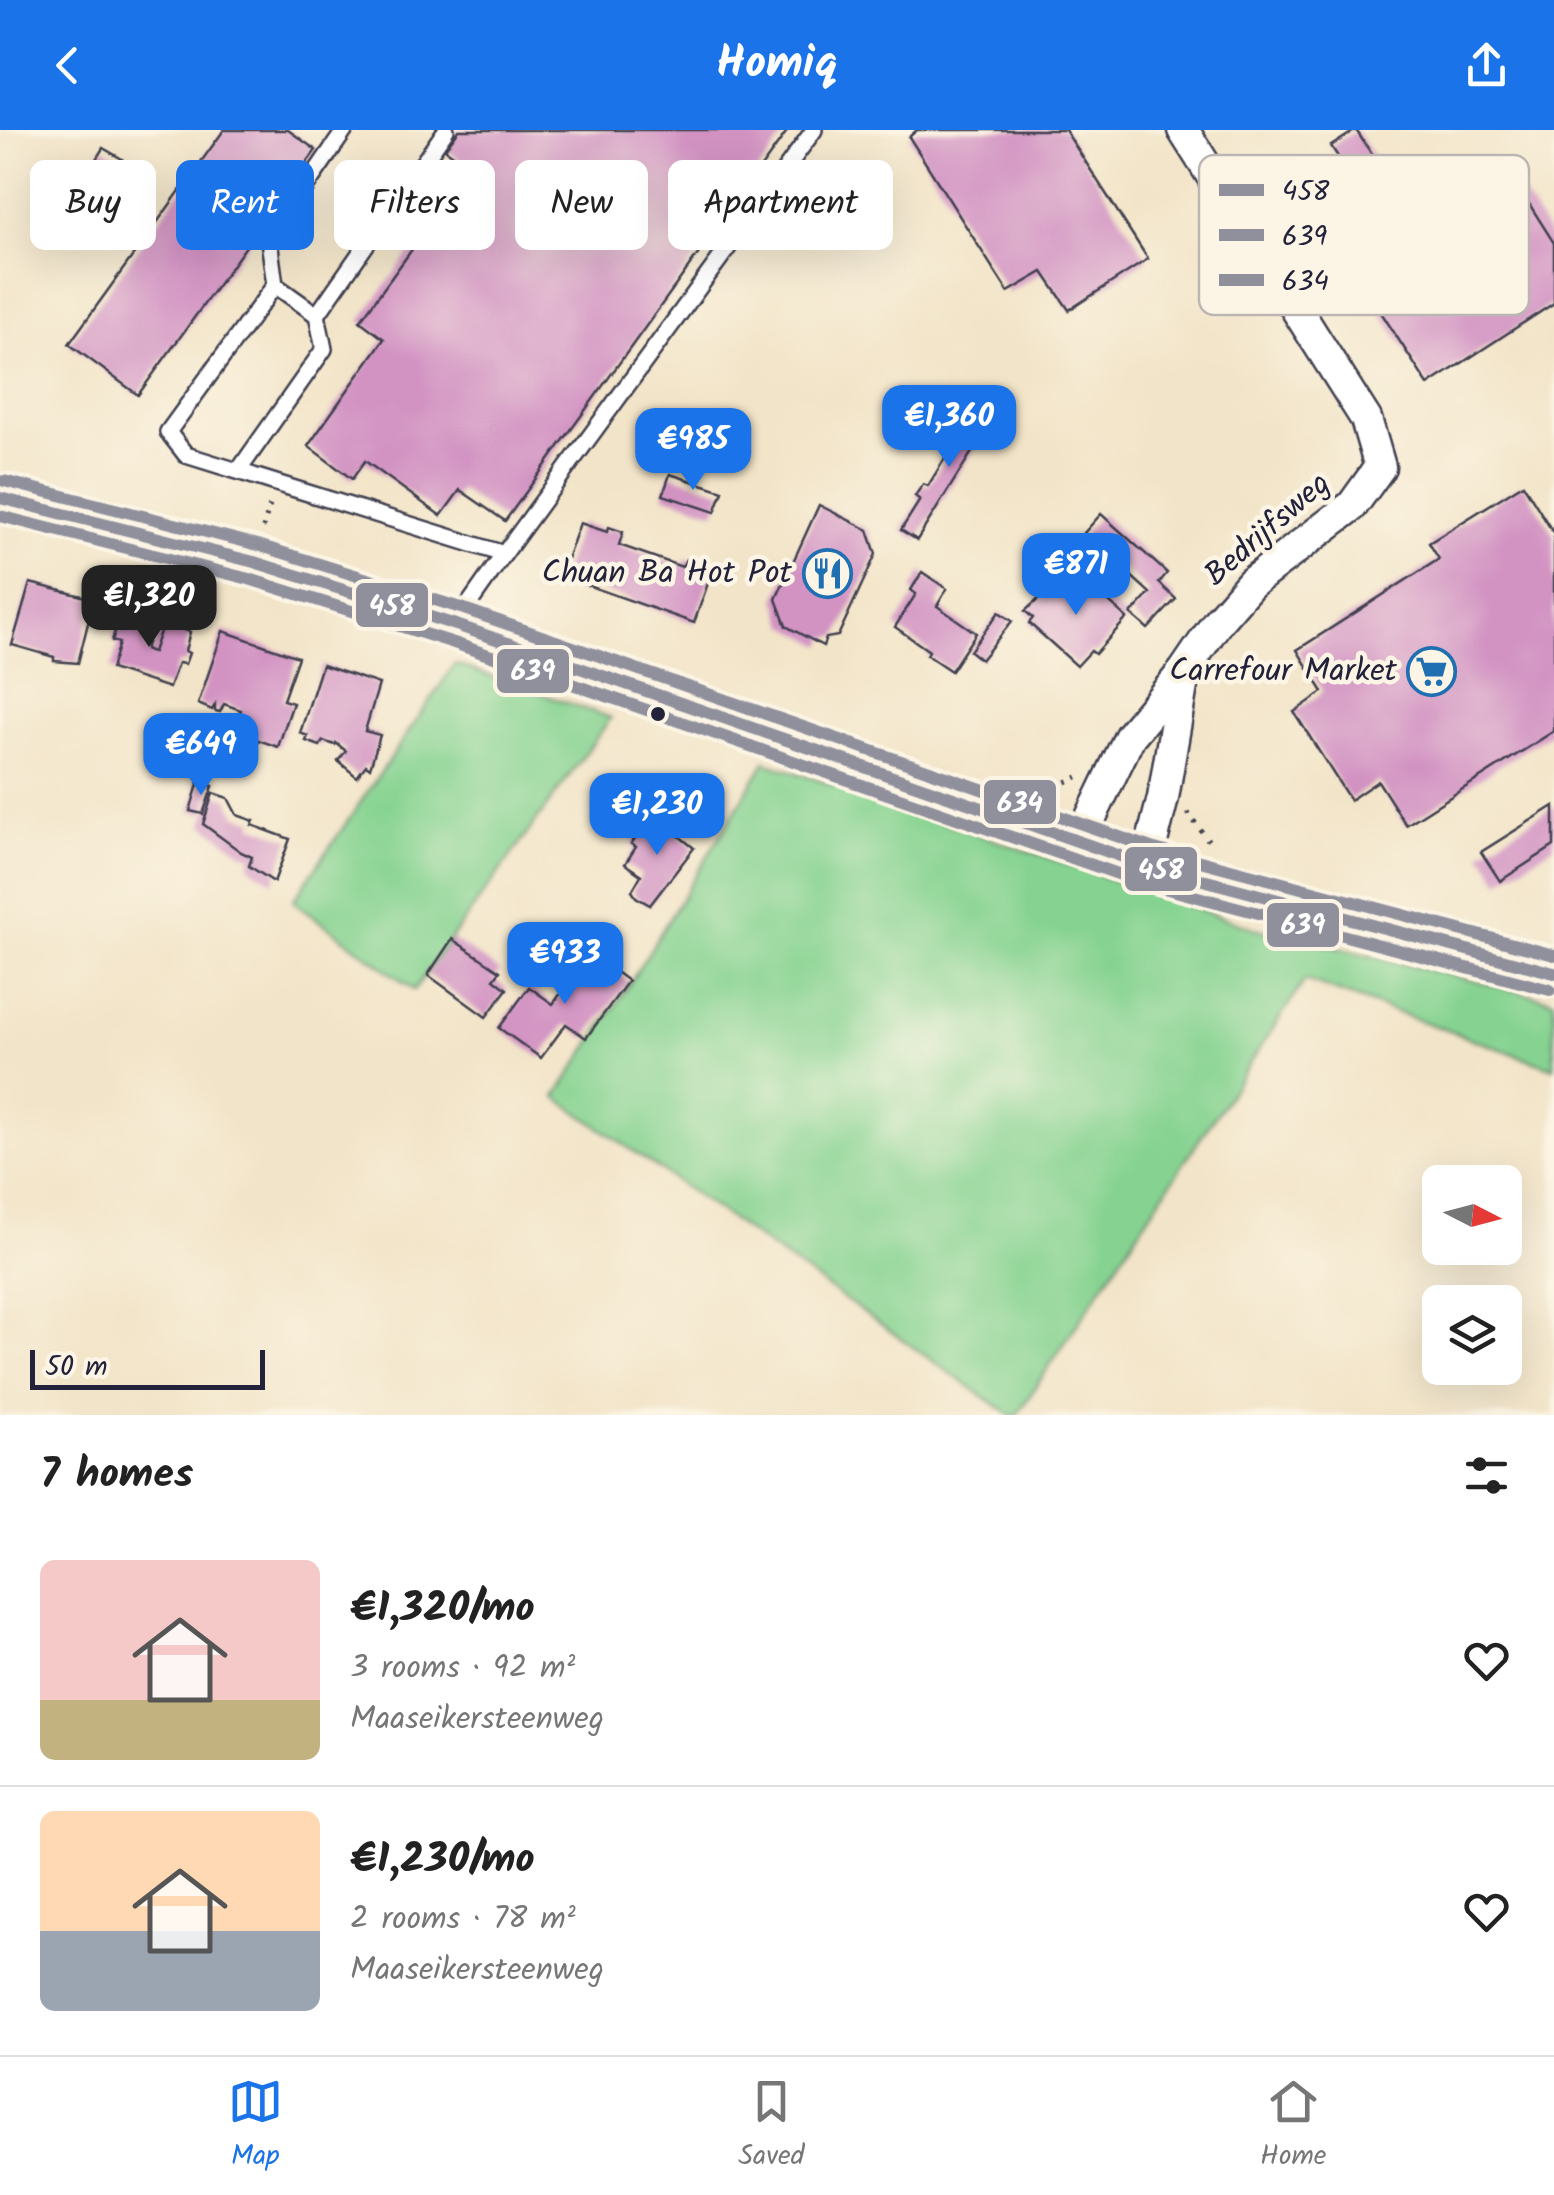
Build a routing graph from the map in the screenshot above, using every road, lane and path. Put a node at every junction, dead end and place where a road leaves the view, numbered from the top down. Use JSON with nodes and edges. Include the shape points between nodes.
{"nodes":[{"id":1,"x":322,"y":130,"type":"edge"},
{"id":2,"x":446,"y":130,"type":"edge"},
{"id":3,"x":814,"y":130,"type":"edge"},
{"id":4,"x":1183,"y":130,"type":"edge"},
{"id":5,"x":342,"y":136,"type":"edge"},
{"id":6,"x":1199,"y":155,"type":"edge"},
{"id":7,"x":275,"y":284,"type":"junction"},
{"id":8,"x":317,"y":315,"type":"junction"},
{"id":9,"x":1300,"y":315,"type":"edge"},
{"id":10,"x":239,"y":470,"type":"junction"},
{"id":11,"x":0,"y":498,"type":"edge"},
{"id":12,"x":504,"y":554,"type":"junction"},
{"id":13,"x":459,"y":626,"type":"junction"},
{"id":14,"x":1184,"y":671,"type":"junction"},
{"id":15,"x":1079,"y":842,"type":"junction"},
{"id":16,"x":1146,"y":865,"type":"junction"},
{"id":17,"x":1554,"y":973,"type":"edge"}],
"edges":[{"from":1,"to":5,"type":"lane"},
{"from":2,"to":8,"type":"lane"},
{"from":3,"to":12,"type":"lane"},
{"from":4,"to":6,"type":"street","name":"Bedrijfsweg"},
{"from":5,"to":7,"type":"lane","via":[[268,240]]},
{"from":7,"to":8,"type":"lane"},
{"from":7,"to":10,"type":"lane","via":[[168,432],[186,456]]},
{"from":8,"to":10,"type":"lane","via":[[324,349]]},
{"from":9,"to":14,"type":"street","name":"Bedrijfsweg","via":[[1366,419],[1380,467],[1352,506],[1251,583]]},
{"from":10,"to":12,"type":"lane"},
{"from":11,"to":13,"type":"main road","via":[[254,562]]},
{"from":12,"to":13,"type":"lane"},
{"from":13,"to":15,"type":"main road"},
{"from":14,"to":15,"type":"street","name":"Bedrijfsweg","via":[[1130,736]]},
{"from":14,"to":16,"type":"street","name":"Bedrijfsweg"},
{"from":15,"to":16,"type":"main road"},
{"from":16,"to":17,"type":"main road"}]}
